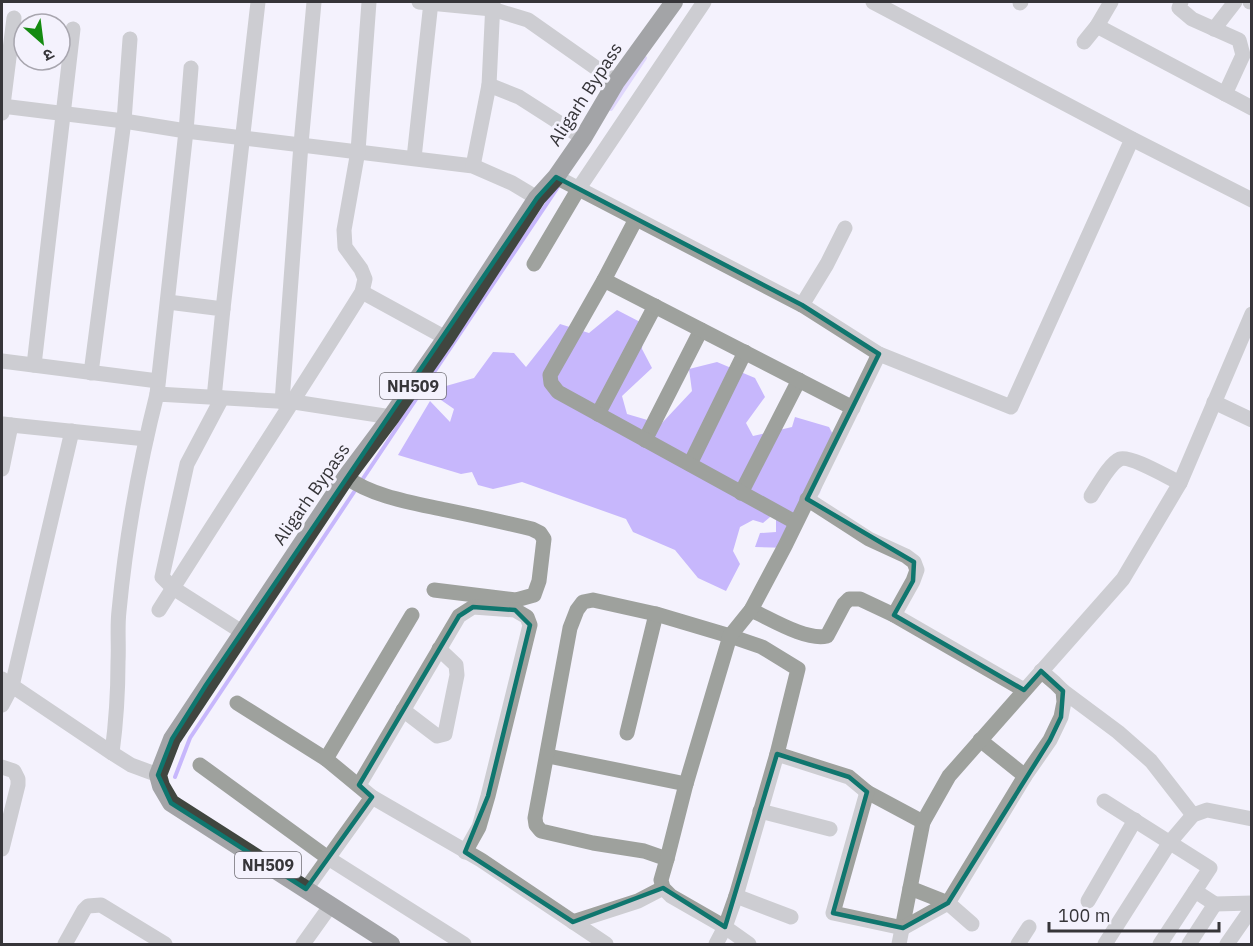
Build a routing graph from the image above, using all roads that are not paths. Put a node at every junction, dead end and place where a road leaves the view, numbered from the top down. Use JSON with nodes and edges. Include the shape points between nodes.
{"nodes":[{"id":1,"x":258,"y":2,"type":"edge"},
{"id":2,"x":314,"y":2,"type":"edge"},
{"id":3,"x":369,"y":2,"type":"edge"},
{"id":4,"x":427,"y":2,"type":"edge"},
{"id":5,"x":674,"y":2,"type":"edge"},
{"id":6,"x":704,"y":2,"type":"edge"},
{"id":7,"x":873,"y":2,"type":"edge"},
{"id":8,"x":1111,"y":2,"type":"edge"},
{"id":9,"x":1181,"y":2,"type":"edge"},
{"id":10,"x":1235,"y":2,"type":"edge"},
{"id":11,"x":493,"y":5,"type":"edge"},
{"id":12,"x":1097,"y":26,"type":"junction"},
{"id":13,"x":73,"y":29,"type":"dead end"},
{"id":14,"x":1214,"y":29,"type":"junction"},
{"id":15,"x":1251,"y":32,"type":"edge"},
{"id":16,"x":12,"y":33,"type":"edge"},
{"id":17,"x":130,"y":39,"type":"dead end"},
{"id":18,"x":1084,"y":42,"type":"dead end"},
{"id":19,"x":1241,"y":49,"type":"junction"},
{"id":20,"x":191,"y":68,"type":"dead end"},
{"id":21,"x":616,"y":82,"type":"junction"},
{"id":22,"x":489,"y":85,"type":"junction"},
{"id":23,"x":1225,"y":94,"type":"junction"},
{"id":24,"x":1251,"y":108,"type":"edge"},
{"id":25,"x":2,"y":109,"type":"edge"},
{"id":26,"x":64,"y":113,"type":"junction"},
{"id":27,"x":124,"y":121,"type":"junction"},
{"id":28,"x":186,"y":131,"type":"junction"},
{"id":29,"x":243,"y":137,"type":"junction"},
{"id":30,"x":583,"y":138,"type":"junction"},
{"id":31,"x":1132,"y":139,"type":"junction"},
{"id":32,"x":301,"y":144,"type":"junction"},
{"id":33,"x":358,"y":151,"type":"junction"},
{"id":34,"x":414,"y":158,"type":"junction"},
{"id":35,"x":473,"y":166,"type":"junction"},
{"id":36,"x":567,"y":182,"type":"junction"},
{"id":37,"x":537,"y":198,"type":"junction"},
{"id":38,"x":1251,"y":200,"type":"edge"},
{"id":39,"x":636,"y":219,"type":"junction"},
{"id":40,"x":845,"y":228,"type":"dead end"},
{"id":41,"x":534,"y":264,"type":"dead end"},
{"id":42,"x":604,"y":280,"type":"junction"},
{"id":43,"x":362,"y":292,"type":"junction"},
{"id":44,"x":168,"y":302,"type":"junction"},
{"id":45,"x":802,"y":305,"type":"junction"},
{"id":46,"x":655,"y":306,"type":"junction"},
{"id":47,"x":224,"y":309,"type":"junction"},
{"id":48,"x":1251,"y":314,"type":"edge"},
{"id":49,"x":701,"y":330,"type":"junction"},
{"id":50,"x":446,"y":338,"type":"junction"},
{"id":51,"x":1245,"y":348,"type":"edge"},
{"id":52,"x":745,"y":352,"type":"junction"},
{"id":53,"x":879,"y":354,"type":"junction"},
{"id":54,"x":2,"y":361,"type":"edge"},
{"id":55,"x":34,"y":365,"type":"junction"},
{"id":56,"x":92,"y":373,"type":"junction"},
{"id":57,"x":799,"y":380,"type":"junction"},
{"id":58,"x":158,"y":387,"type":"junction"},
{"id":59,"x":218,"y":398,"type":"junction"},
{"id":60,"x":288,"y":402,"type":"junction"},
{"id":61,"x":1214,"y":402,"type":"junction"},
{"id":62,"x":853,"y":408,"type":"junction"},
{"id":63,"x":598,"y":414,"type":"junction"},
{"id":64,"x":392,"y":417,"type":"junction"},
{"id":65,"x":1251,"y":420,"type":"edge"},
{"id":66,"x":6,"y":424,"type":"edge"},
{"id":67,"x":72,"y":431,"type":"junction"},
{"id":68,"x":146,"y":439,"type":"junction"},
{"id":69,"x":645,"y":440,"type":"junction"},
{"id":70,"x":690,"y":464,"type":"junction"},
{"id":71,"x":2,"y":469,"type":"edge"},
{"id":72,"x":354,"y":482,"type":"junction"},
{"id":73,"x":1180,"y":483,"type":"junction"},
{"id":74,"x":741,"y":493,"type":"junction"},
{"id":75,"x":1090,"y":496,"type":"dead end"},
{"id":76,"x":807,"y":500,"type":"junction"},
{"id":77,"x":795,"y":522,"type":"junction"},
{"id":78,"x":173,"y":588,"type":"junction"},
{"id":79,"x":434,"y":590,"type":"dead end"},
{"id":80,"x":159,"y":610,"type":"dead end"},
{"id":81,"x":751,"y":610,"type":"junction"},
{"id":82,"x":656,"y":614,"type":"junction"},
{"id":83,"x":412,"y":615,"type":"dead end"},
{"id":84,"x":894,"y":615,"type":"junction"},
{"id":85,"x":242,"y":632,"type":"junction"},
{"id":86,"x":730,"y":636,"type":"junction"},
{"id":87,"x":439,"y":649,"type":"junction"},
{"id":88,"x":1041,"y":672,"type":"junction"},
{"id":89,"x":7,"y":682,"type":"edge"},
{"id":90,"x":1024,"y":690,"type":"junction"},
{"id":91,"x":1063,"y":691,"type":"junction"},
{"id":92,"x":237,"y":703,"type":"dead end"},
{"id":93,"x":2,"y":705,"type":"edge"},
{"id":94,"x":403,"y":710,"type":"junction"},
{"id":95,"x":627,"y":733,"type":"dead end"},
{"id":96,"x":980,"y":740,"type":"junction"},
{"id":97,"x":112,"y":753,"type":"junction"},
{"id":98,"x":777,"y":754,"type":"junction"},
{"id":99,"x":548,"y":756,"type":"junction"},
{"id":100,"x":326,"y":759,"type":"junction"},
{"id":101,"x":200,"y":765,"type":"dead end"},
{"id":102,"x":2,"y":766,"type":"edge"},
{"id":103,"x":158,"y":775,"type":"junction"},
{"id":104,"x":1025,"y":776,"type":"junction"},
{"id":105,"x":686,"y":784,"type":"junction"},
{"id":106,"x":359,"y":785,"type":"junction"},
{"id":107,"x":867,"y":792,"type":"junction"},
{"id":108,"x":372,"y":797,"type":"junction"},
{"id":109,"x":1104,"y":801,"type":"dead end"},
{"id":110,"x":760,"y":811,"type":"junction"},
{"id":111,"x":1193,"y":815,"type":"junction"},
{"id":112,"x":1251,"y":819,"type":"edge"},
{"id":113,"x":1135,"y":820,"type":"junction"},
{"id":114,"x":923,"y":822,"type":"junction"},
{"id":115,"x":830,"y":829,"type":"dead end"},
{"id":116,"x":1170,"y":843,"type":"junction"},
{"id":117,"x":2,"y":849,"type":"edge"},
{"id":118,"x":465,"y":852,"type":"junction"},
{"id":119,"x":667,"y":859,"type":"junction"},
{"id":120,"x":316,"y":874,"type":"junction"},
{"id":121,"x":663,"y":888,"type":"junction"},
{"id":122,"x":910,"y":888,"type":"junction"},
{"id":123,"x":1195,"y":891,"type":"junction"},
{"id":124,"x":736,"y":896,"type":"junction"},
{"id":125,"x":1088,"y":901,"type":"dead end"},
{"id":126,"x":948,"y":903,"type":"junction"},
{"id":127,"x":1251,"y":903,"type":"edge"},
{"id":128,"x":1215,"y":904,"type":"junction"},
{"id":129,"x":331,"y":905,"type":"junction"},
{"id":130,"x":1251,"y":908,"type":"edge"},
{"id":131,"x":791,"y":917,"type":"dead end"},
{"id":132,"x":573,"y":922,"type":"junction"},
{"id":133,"x":972,"y":924,"type":"dead end"},
{"id":134,"x":725,"y":927,"type":"junction"},
{"id":135,"x":1029,"y":927,"type":"dead end"},
{"id":136,"x":903,"y":928,"type":"junction"},
{"id":137,"x":65,"y":945,"type":"edge"},
{"id":138,"x":165,"y":945,"type":"edge"},
{"id":139,"x":303,"y":945,"type":"edge"},
{"id":140,"x":391,"y":945,"type":"edge"},
{"id":141,"x":464,"y":945,"type":"edge"},
{"id":142,"x":606,"y":945,"type":"edge"},
{"id":143,"x":716,"y":945,"type":"edge"},
{"id":144,"x":749,"y":945,"type":"edge"},
{"id":145,"x":899,"y":945,"type":"edge"},
{"id":146,"x":1018,"y":945,"type":"edge"},
{"id":147,"x":1105,"y":945,"type":"edge"},
{"id":148,"x":1160,"y":945,"type":"edge"},
{"id":149,"x":1189,"y":945,"type":"edge"},
{"id":150,"x":1227,"y":945,"type":"edge"}],
"edges":[{"from":1,"to":29,"type":"street"},
{"from":2,"to":32,"type":"street"},
{"from":3,"to":33,"type":"street"},
{"from":4,"to":11,"type":"street"},
{"from":4,"to":34,"type":"street"},
{"from":5,"to":21,"type":"highway","name":"Aligarh Bypass","number":"NH509"},
{"from":6,"to":36,"type":"street"},
{"from":7,"to":31,"type":"street"},
{"from":8,"to":12,"type":"street"},
{"from":9,"to":14,"type":"street","via":[[1179,8],[1192,19]]},
{"from":10,"to":14,"type":"street"},
{"from":11,"to":21,"type":"street","via":[[528,20]]},
{"from":11,"to":22,"type":"street"},
{"from":12,"to":18,"type":"street"},
{"from":12,"to":23,"type":"street"},
{"from":13,"to":26,"type":"street"},
{"from":14,"to":19,"type":"street","via":[[1239,40]]},
{"from":15,"to":19,"type":"street"},
{"from":16,"to":25,"type":"street"},
{"from":17,"to":27,"type":"street"},
{"from":19,"to":23,"type":"street","via":[[1243,55]]},
{"from":20,"to":28,"type":"street"},
{"from":21,"to":30,"type":"highway","name":"Aligarh Bypass","number":"NH509"},
{"from":22,"to":30,"type":"street","via":[[519,97]]},
{"from":22,"to":35,"type":"street"},
{"from":23,"to":24,"type":"street"},
{"from":25,"to":26,"type":"street"},
{"from":26,"to":27,"type":"street"},
{"from":26,"to":55,"type":"street"},
{"from":27,"to":28,"type":"street"},
{"from":27,"to":56,"type":"street"},
{"from":28,"to":29,"type":"street"},
{"from":28,"to":44,"type":"street"},
{"from":29,"to":32,"type":"street"},
{"from":29,"to":47,"type":"street"},
{"from":30,"to":36,"type":"highway","name":"Aligarh Bypass","number":"NH509"},
{"from":31,"to":38,"type":"street"},
{"from":31,"to":53,"type":"street","via":[[1011,407]]},
{"from":32,"to":33,"type":"street"},
{"from":32,"to":60,"type":"street"},
{"from":33,"to":34,"type":"street"},
{"from":33,"to":43,"type":"street","via":[[344,230],[345,247],[365,279]]},
{"from":34,"to":35,"type":"street"},
{"from":35,"to":37,"type":"street"},
{"from":36,"to":37,"type":"highway","name":"Aligarh Bypass","number":"NH509"},
{"from":36,"to":39,"type":"street"},
{"from":36,"to":41,"type":"street"},
{"from":37,"to":50,"type":"highway","name":"Aligarh Bypass","number":"NH509"},
{"from":39,"to":42,"type":"street"},
{"from":39,"to":45,"type":"street"},
{"from":40,"to":45,"type":"street"},
{"from":42,"to":46,"type":"street"},
{"from":42,"to":63,"type":"street","via":[[550,375],[558,392]]},
{"from":43,"to":50,"type":"street"},
{"from":43,"to":60,"type":"street"},
{"from":44,"to":47,"type":"street"},
{"from":44,"to":58,"type":"street"},
{"from":45,"to":53,"type":"street"},
{"from":46,"to":49,"type":"street"},
{"from":46,"to":63,"type":"street"},
{"from":47,"to":59,"type":"street"},
{"from":48,"to":51,"type":"street"},
{"from":49,"to":52,"type":"street"},
{"from":49,"to":69,"type":"street"},
{"from":50,"to":64,"type":"highway","name":"Aligarh Bypass","number":"NH509"},
{"from":51,"to":61,"type":"street"},
{"from":52,"to":57,"type":"street"},
{"from":52,"to":70,"type":"street"},
{"from":53,"to":62,"type":"street"},
{"from":54,"to":55,"type":"street"},
{"from":55,"to":56,"type":"street"},
{"from":56,"to":58,"type":"street"},
{"from":57,"to":62,"type":"street"},
{"from":57,"to":74,"type":"street"},
{"from":58,"to":59,"type":"street"},
{"from":58,"to":68,"type":"street"},
{"from":59,"to":60,"type":"street"},
{"from":59,"to":78,"type":"street","via":[[187,464],[162,577]]},
{"from":60,"to":64,"type":"street"},
{"from":60,"to":78,"type":"street"},
{"from":61,"to":65,"type":"street"},
{"from":61,"to":73,"type":"street"},
{"from":62,"to":76,"type":"street"},
{"from":63,"to":69,"type":"street"},
{"from":64,"to":72,"type":"highway","name":"Aligarh Bypass","number":"NH509"},
{"from":66,"to":67,"type":"street"},
{"from":66,"to":71,"type":"street"},
{"from":67,"to":68,"type":"street"},
{"from":67,"to":89,"type":"street"},
{"from":68,"to":97,"type":"street","via":[[130,522],[119,614]]},
{"from":69,"to":70,"type":"street"},
{"from":70,"to":74,"type":"street"},
{"from":72,"to":79,"type":"street","via":[[420,504],[532,528],[544,539],[534,595],[516,600]]},
{"from":72,"to":85,"type":"highway","name":"Aligarh Bypass","number":"NH509"},
{"from":73,"to":75,"type":"street","via":[[1130,459],[1120,459]]},
{"from":73,"to":88,"type":"street","via":[[1123,579]]},
{"from":74,"to":77,"type":"street"},
{"from":76,"to":77,"type":"street"},
{"from":76,"to":84,"type":"street","via":[[914,562],[917,570],[913,581]]},
{"from":77,"to":81,"type":"street"},
{"from":78,"to":80,"type":"street"},
{"from":78,"to":85,"type":"street"},
{"from":81,"to":84,"type":"street","via":[[807,636],[820,638],[827,636],[849,599],[860,598]]},
{"from":81,"to":86,"type":"street"},
{"from":82,"to":86,"type":"street"},
{"from":82,"to":95,"type":"street"},
{"from":82,"to":99,"type":"street","via":[[593,600],[583,602],[570,628]]},
{"from":83,"to":100,"type":"street"},
{"from":84,"to":90,"type":"street"},
{"from":85,"to":103,"type":"highway","name":"Aligarh Bypass","number":"NH509","via":[[172,739]]},
{"from":86,"to":98,"type":"street","via":[[762,647],[798,669]]},
{"from":86,"to":105,"type":"street"},
{"from":87,"to":94,"type":"street"},
{"from":87,"to":94,"type":"street","via":[[456,665],[457,675],[445,734],[437,736]]},
{"from":87,"to":118,"type":"street","via":[[459,616],[473,607],[515,610],[527,617],[530,625],[489,796]]},
{"from":88,"to":90,"type":"street"},
{"from":88,"to":91,"type":"street"},
{"from":89,"to":93,"type":"street"},
{"from":89,"to":97,"type":"street"},
{"from":90,"to":96,"type":"street"},
{"from":91,"to":104,"type":"street","via":[[1061,717]]},
{"from":91,"to":111,"type":"street","via":[[1151,761]]},
{"from":92,"to":100,"type":"street"},
{"from":94,"to":106,"type":"street"},
{"from":96,"to":104,"type":"street"},
{"from":96,"to":114,"type":"street","via":[[949,776]]},
{"from":97,"to":103,"type":"street"},
{"from":98,"to":107,"type":"street","via":[[849,777]]},
{"from":98,"to":110,"type":"street"},
{"from":99,"to":105,"type":"street"},
{"from":99,"to":119,"type":"street","via":[[535,818],[541,831]]},
{"from":100,"to":106,"type":"street"},
{"from":101,"to":120,"type":"street"},
{"from":102,"to":117,"type":"street","via":[[14,771],[18,785]]},
{"from":103,"to":120,"type":"highway","number":"NH509","via":[[171,803]]},
{"from":104,"to":126,"type":"street"},
{"from":105,"to":119,"type":"street"},
{"from":106,"to":108,"type":"street"},
{"from":107,"to":114,"type":"street"},
{"from":107,"to":136,"type":"street","via":[[833,913]]},
{"from":108,"to":118,"type":"street"},
{"from":108,"to":120,"type":"street"},
{"from":109,"to":113,"type":"street"},
{"from":110,"to":115,"type":"street"},
{"from":110,"to":124,"type":"street"},
{"from":111,"to":112,"type":"street","via":[[1207,810]]},
{"from":111,"to":116,"type":"street"},
{"from":113,"to":116,"type":"street"},
{"from":113,"to":125,"type":"street"},
{"from":114,"to":122,"type":"street"},
{"from":116,"to":123,"type":"street","via":[[1210,868]]},
{"from":116,"to":147,"type":"street"},
{"from":118,"to":132,"type":"street"},
{"from":119,"to":121,"type":"street","via":[[661,880]]},
{"from":120,"to":129,"type":"highway","number":"NH509"},
{"from":120,"to":141,"type":"street"},
{"from":121,"to":132,"type":"street","via":[[639,901]]},
{"from":121,"to":134,"type":"street"},
{"from":122,"to":126,"type":"street"},
{"from":122,"to":136,"type":"street"},
{"from":123,"to":128,"type":"street"},
{"from":123,"to":148,"type":"street"},
{"from":124,"to":131,"type":"street"},
{"from":124,"to":134,"type":"street"},
{"from":126,"to":133,"type":"street"},
{"from":126,"to":136,"type":"street"},
{"from":127,"to":128,"type":"street"},
{"from":128,"to":149,"type":"street"},
{"from":129,"to":139,"type":"street"},
{"from":129,"to":140,"type":"highway","number":"NH509"},
{"from":130,"to":150,"type":"street"},
{"from":132,"to":142,"type":"street"},
{"from":134,"to":143,"type":"street"},
{"from":134,"to":144,"type":"street"},
{"from":135,"to":146,"type":"street"},
{"from":136,"to":145,"type":"street"},
{"from":137,"to":138,"type":"street","via":[[84,910],[93,905],[101,905]]}]}
